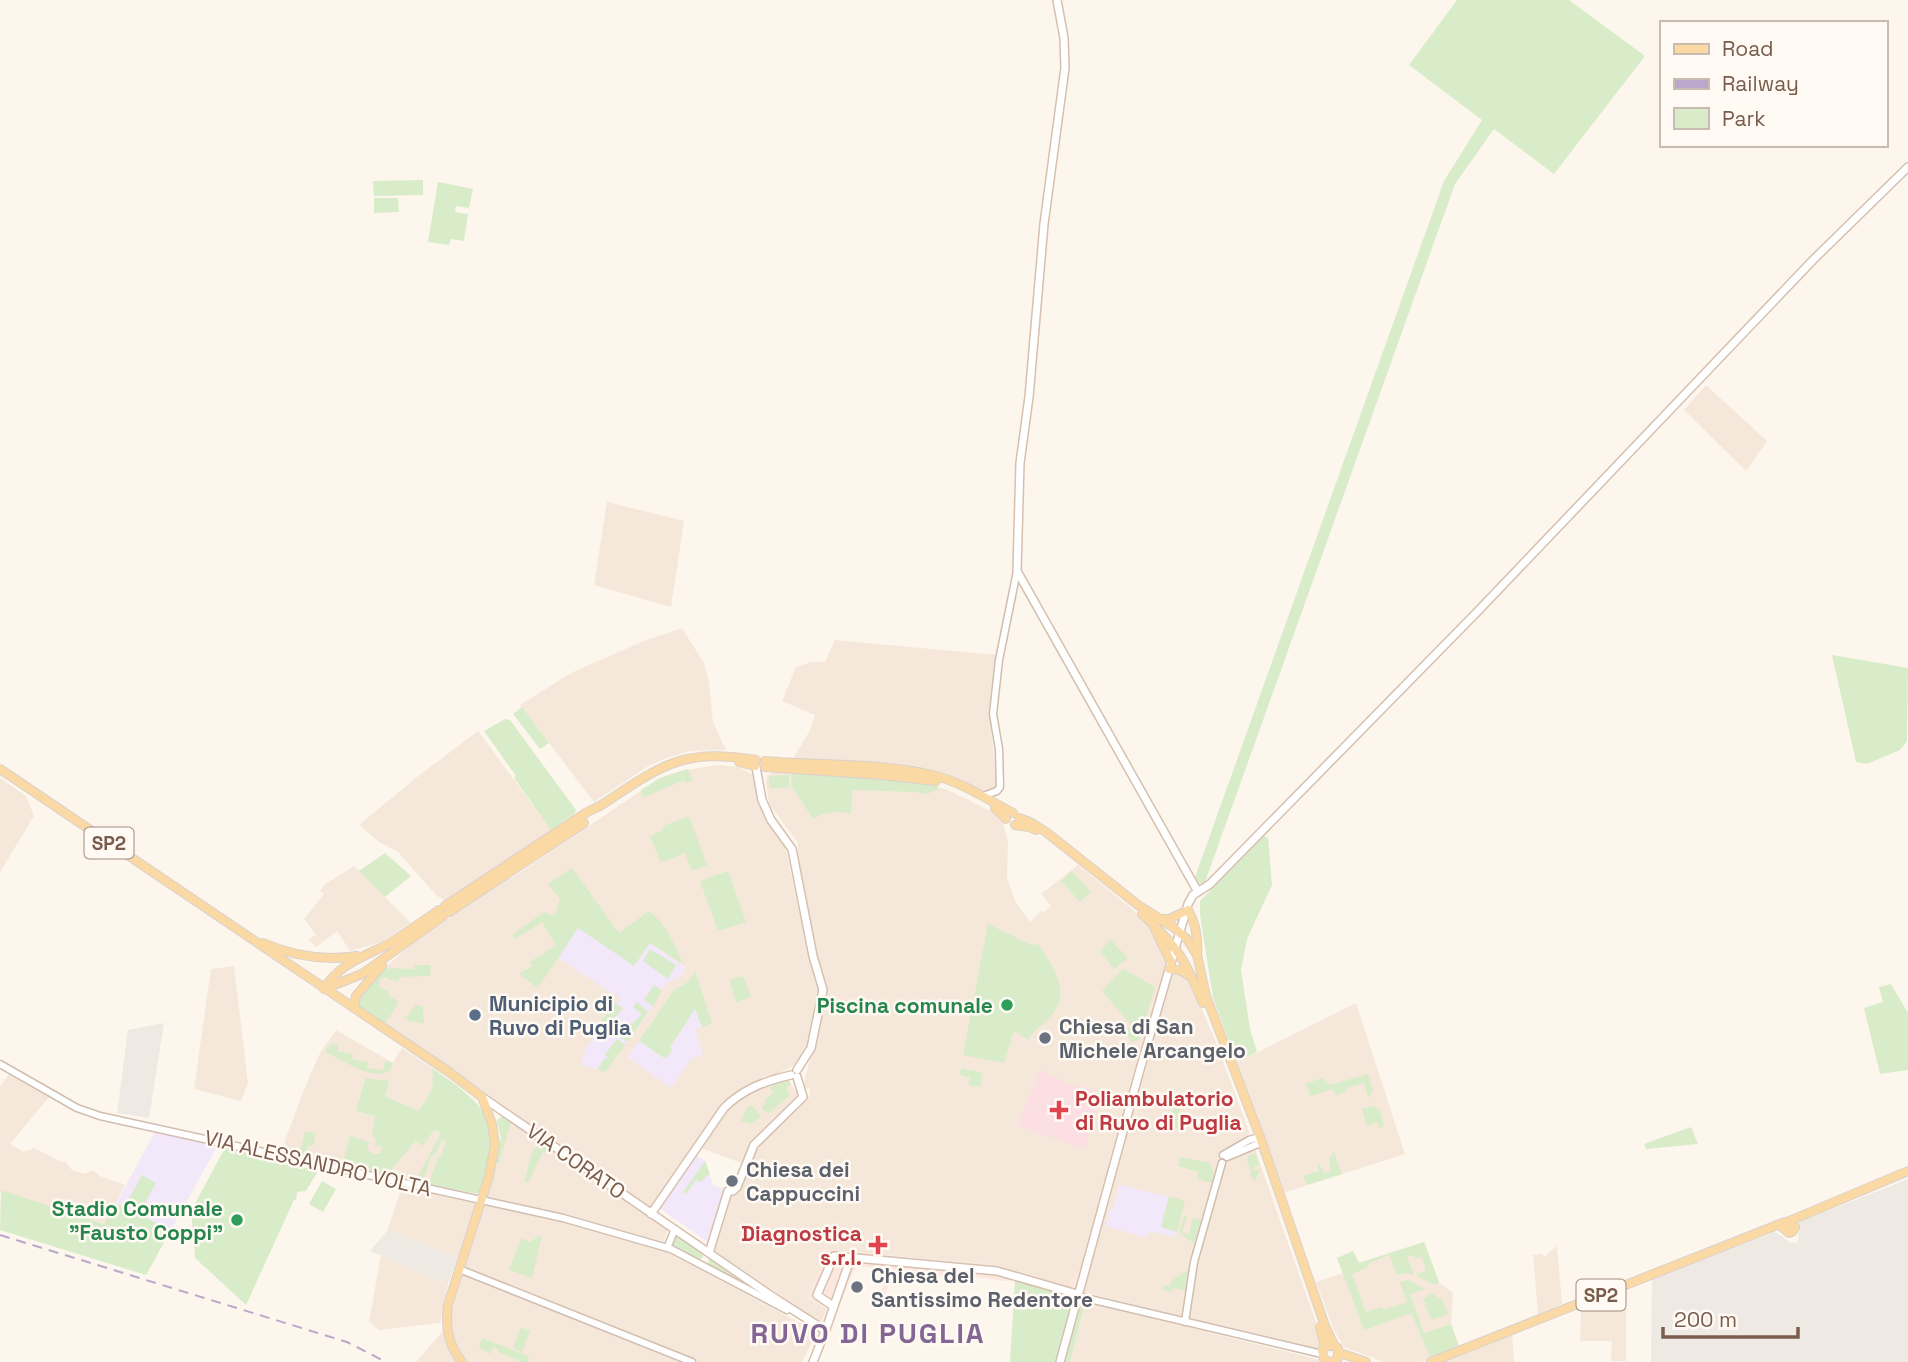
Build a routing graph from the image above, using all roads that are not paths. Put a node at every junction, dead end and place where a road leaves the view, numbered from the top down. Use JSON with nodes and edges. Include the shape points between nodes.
{"nodes":[{"id":1,"x":1057,"y":0,"type":"edge"},
{"id":2,"x":1908,"y":167,"type":"edge"},
{"id":3,"x":1017,"y":571,"type":"junction"},
{"id":4,"x":760,"y":765,"type":"junction"},
{"id":5,"x":0,"y":769,"type":"edge"},
{"id":6,"x":1000,"y":787,"type":"junction"},
{"id":7,"x":983,"y":796,"type":"junction"},
{"id":8,"x":1002,"y":807,"type":"junction"},
{"id":9,"x":1013,"y":819,"type":"junction"},
{"id":10,"x":1197,"y":893,"type":"junction"},
{"id":11,"x":1189,"y":908,"type":"junction"},
{"id":12,"x":444,"y":911,"type":"junction"},
{"id":13,"x":1156,"y":921,"type":"junction"},
{"id":14,"x":1181,"y":932,"type":"junction"},
{"id":15,"x":244,"y":934,"type":"junction"},
{"id":16,"x":1176,"y":947,"type":"junction"},
{"id":17,"x":395,"y":951,"type":"junction"},
{"id":18,"x":363,"y":955,"type":"junction"},
{"id":19,"x":1197,"y":955,"type":"junction"},
{"id":20,"x":1170,"y":965,"type":"junction"},
{"id":21,"x":1194,"y":979,"type":"junction"},
{"id":22,"x":324,"y":989,"type":"junction"},
{"id":23,"x":354,"y":1008,"type":"junction"},
{"id":24,"x":0,"y":1064,"type":"edge"},
{"id":25,"x":795,"y":1074,"type":"junction"},
{"id":26,"x":482,"y":1097,"type":"junction"},
{"id":27,"x":506,"y":1113,"type":"junction"},
{"id":28,"x":492,"y":1124,"type":"junction"},
{"id":29,"x":1258,"y":1139,"type":"junction"},
{"id":30,"x":1908,"y":1171,"type":"edge"},
{"id":31,"x":482,"y":1200,"type":"junction"},
{"id":32,"x":651,"y":1214,"type":"junction"},
{"id":33,"x":673,"y":1227,"type":"junction"},
{"id":34,"x":667,"y":1248,"type":"junction"},
{"id":35,"x":709,"y":1253,"type":"junction"},
{"id":36,"x":851,"y":1258,"type":"junction"},
{"id":37,"x":460,"y":1269,"type":"junction"},
{"id":38,"x":1078,"y":1296,"type":"junction"},
{"id":39,"x":772,"y":1299,"type":"junction"},
{"id":40,"x":833,"y":1306,"type":"junction"},
{"id":41,"x":1185,"y":1322,"type":"junction"},
{"id":42,"x":824,"y":1331,"type":"junction"},
{"id":43,"x":1331,"y":1355,"type":"edge"},
{"id":44,"x":462,"y":1362,"type":"edge"},
{"id":45,"x":692,"y":1362,"type":"edge"},
{"id":46,"x":813,"y":1362,"type":"edge"},
{"id":47,"x":1060,"y":1362,"type":"edge"},
{"id":48,"x":1349,"y":1362,"type":"edge"},
{"id":49,"x":1366,"y":1362,"type":"edge"},
{"id":50,"x":1431,"y":1362,"type":"edge"}],
"edges":[{"from":1,"to":3,"type":"main road","via":[[1065,68],[1020,463]]},
{"from":2,"to":10,"type":"main road"},
{"from":3,"to":6,"type":"street","via":[[993,714]]},
{"from":3,"to":10,"type":"main road"},
{"from":4,"to":7,"type":"main road","via":[[894,769],[953,781]]},
{"from":4,"to":9,"type":"main road","via":[[939,781]]},
{"from":4,"to":12,"type":"main road","via":[[716,760],[662,771]]},
{"from":4,"to":25,"type":"main road","via":[[762,800],[792,849],[823,990],[811,1048]]},
{"from":5,"to":15,"type":"main road","number":"SP2"},
{"from":6,"to":7,"type":"street"},
{"from":6,"to":8,"type":"street"},
{"from":7,"to":8,"type":"main road"},
{"from":8,"to":9,"type":"main road"},
{"from":9,"to":13,"type":"main road","via":[[1046,832]]},
{"from":10,"to":11,"type":"main road"},
{"from":11,"to":13,"type":"main road"},
{"from":11,"to":14,"type":"main road"},
{"from":11,"to":19,"type":"main road"},
{"from":12,"to":17,"type":"main road"},
{"from":12,"to":18,"type":"main road"},
{"from":13,"to":14,"type":"main road"},
{"from":13,"to":16,"type":"main road"},
{"from":13,"to":20,"type":"main road"},
{"from":14,"to":16,"type":"main road"},
{"from":14,"to":19,"type":"main road"},
{"from":15,"to":18,"type":"main road","via":[[302,955]]},
{"from":15,"to":22,"type":"main road","number":"SP2"},
{"from":16,"to":20,"type":"main road"},
{"from":16,"to":21,"type":"main road"},
{"from":17,"to":22,"type":"main road","via":[[362,974]]},
{"from":17,"to":23,"type":"main road","via":[[356,996]]},
{"from":18,"to":22,"type":"main road","via":[[340,970]]},
{"from":19,"to":29,"type":"main road","via":[[1206,996]]},
{"from":20,"to":21,"type":"main road"},
{"from":20,"to":38,"type":"main road"},
{"from":21,"to":29,"type":"main road"},
{"from":22,"to":23,"type":"main road"},
{"from":23,"to":26,"type":"main road"},
{"from":24,"to":31,"type":"street","name":"VIA ALESSANDRO VOLTA","via":[[85,1111]]},
{"from":25,"to":32,"type":"main road","via":[[768,1080],[724,1108]]},
{"from":25,"to":35,"type":"main road","via":[[803,1097],[754,1145],[737,1187],[729,1191]]},
{"from":26,"to":27,"type":"main road","name":"VIA CORATO"},
{"from":26,"to":28,"type":"main road"},
{"from":27,"to":28,"type":"main road","via":[[499,1114]]},
{"from":27,"to":32,"type":"main road","name":"VIA CORATO"},
{"from":28,"to":31,"type":"main road","via":[[494,1156]]},
{"from":29,"to":41,"type":"street","via":[[1224,1158],[1194,1262]]},
{"from":29,"to":43,"type":"main road"},
{"from":30,"to":50,"type":"main road","number":"SP2","via":[[1788,1225],[1770,1228]]},
{"from":31,"to":34,"type":"street","name":"VIA ALESSANDRO VOLTA","via":[[570,1219]]},
{"from":31,"to":37,"type":"main road"},
{"from":32,"to":33,"type":"main road","name":"VIA CORATO"},
{"from":33,"to":34,"type":"street"},
{"from":33,"to":35,"type":"main road","name":"VIA CORATO"},
{"from":34,"to":39,"type":"street","name":"VIA ALESSANDRO VOLTA"},
{"from":35,"to":39,"type":"main road","name":"VIA CORATO"},
{"from":36,"to":38,"type":"main road","via":[[1005,1274]]},
{"from":36,"to":40,"type":"main road"},
{"from":36,"to":40,"type":"main road","via":[[834,1256],[817,1296]]},
{"from":37,"to":44,"type":"main road","via":[[446,1322],[449,1339]]},
{"from":37,"to":45,"type":"street"},
{"from":38,"to":41,"type":"street"},
{"from":38,"to":47,"type":"main road"},
{"from":39,"to":42,"type":"main road","name":"VIA CORATO"},
{"from":40,"to":42,"type":"main road"},
{"from":41,"to":43,"type":"street"},
{"from":42,"to":46,"type":"main road"},
{"from":43,"to":48,"type":"main road"},
{"from":43,"to":49,"type":"main road"}]}
